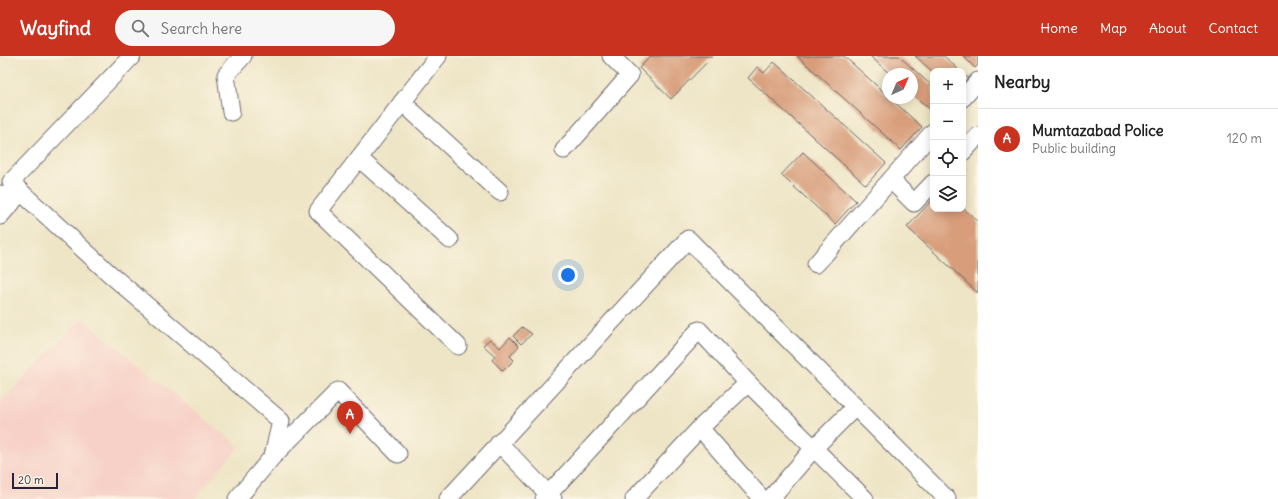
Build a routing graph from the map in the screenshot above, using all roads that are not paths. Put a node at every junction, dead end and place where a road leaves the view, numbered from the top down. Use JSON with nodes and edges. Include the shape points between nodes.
{"nodes":[{"id":1,"x":132,"y":56,"type":"edge"},
{"id":2,"x":243,"y":56,"type":"edge"},
{"id":3,"x":438,"y":56,"type":"edge"},
{"id":4,"x":611,"y":56,"type":"edge"},
{"id":5,"x":978,"y":81,"type":"edge"},
{"id":6,"x":966,"y":95,"type":"edge"},
{"id":7,"x":402,"y":102,"type":"junction"},
{"id":8,"x":231,"y":112,"type":"dead end"},
{"id":9,"x":930,"y":135,"type":"edge"},
{"id":10,"x":978,"y":136,"type":"edge"},
{"id":11,"x":966,"y":149,"type":"edge"},
{"id":12,"x":564,"y":150,"type":"dead end"},
{"id":13,"x":359,"y":158,"type":"junction"},
{"id":14,"x":891,"y":180,"type":"junction"},
{"id":15,"x":930,"y":187,"type":"edge"},
{"id":16,"x":500,"y":192,"type":"dead end"},
{"id":17,"x":8,"y":201,"type":"edge"},
{"id":18,"x":450,"y":240,"type":"dead end"},
{"id":19,"x":816,"y":264,"type":"dead end"},
{"id":20,"x":458,"y":346,"type":"dead end"},
{"id":21,"x":748,"y":383,"type":"junction"},
{"id":22,"x":855,"y":407,"type":"junction"},
{"id":23,"x":700,"y":428,"type":"junction"},
{"id":24,"x":500,"y":443,"type":"junction"},
{"id":25,"x":814,"y":448,"type":"junction"},
{"id":26,"x":398,"y":454,"type":"dead end"},
{"id":27,"x":273,"y":456,"type":"junction"},
{"id":28,"x":549,"y":497,"type":"edge"},
{"id":29,"x":237,"y":499,"type":"edge"},
{"id":30,"x":448,"y":499,"type":"edge"},
{"id":31,"x":634,"y":499,"type":"edge"},
{"id":32,"x":762,"y":499,"type":"edge"},
{"id":33,"x":770,"y":499,"type":"edge"},
{"id":34,"x":865,"y":499,"type":"edge"},
{"id":35,"x":947,"y":499,"type":"edge"}],
"edges":[{"from":1,"to":17,"type":"street","via":[[11,182]]},
{"from":2,"to":8,"type":"street","via":[[226,75]]},
{"from":3,"to":7,"type":"street"},
{"from":4,"to":12,"type":"street","via":[[630,75]]},
{"from":5,"to":6,"type":"street"},
{"from":7,"to":13,"type":"street"},
{"from":7,"to":16,"type":"street"},
{"from":9,"to":14,"type":"street"},
{"from":10,"to":11,"type":"street"},
{"from":13,"to":18,"type":"street"},
{"from":13,"to":20,"type":"street","via":[[318,211]]},
{"from":14,"to":15,"type":"street","via":[[914,203]]},
{"from":14,"to":19,"type":"street"},
{"from":17,"to":27,"type":"street","via":[[110,274],[281,421]]},
{"from":21,"to":23,"type":"street"},
{"from":21,"to":25,"type":"street"},
{"from":21,"to":28,"type":"street","via":[[699,330]]},
{"from":22,"to":24,"type":"street","via":[[688,239]]},
{"from":22,"to":25,"type":"street"},
{"from":22,"to":35,"type":"street"},
{"from":23,"to":31,"type":"street"},
{"from":23,"to":32,"type":"street"},
{"from":24,"to":28,"type":"street"},
{"from":24,"to":30,"type":"street"},
{"from":25,"to":33,"type":"street"},
{"from":25,"to":34,"type":"street"},
{"from":26,"to":27,"type":"street","via":[[338,392]]},
{"from":27,"to":29,"type":"street"}]}
